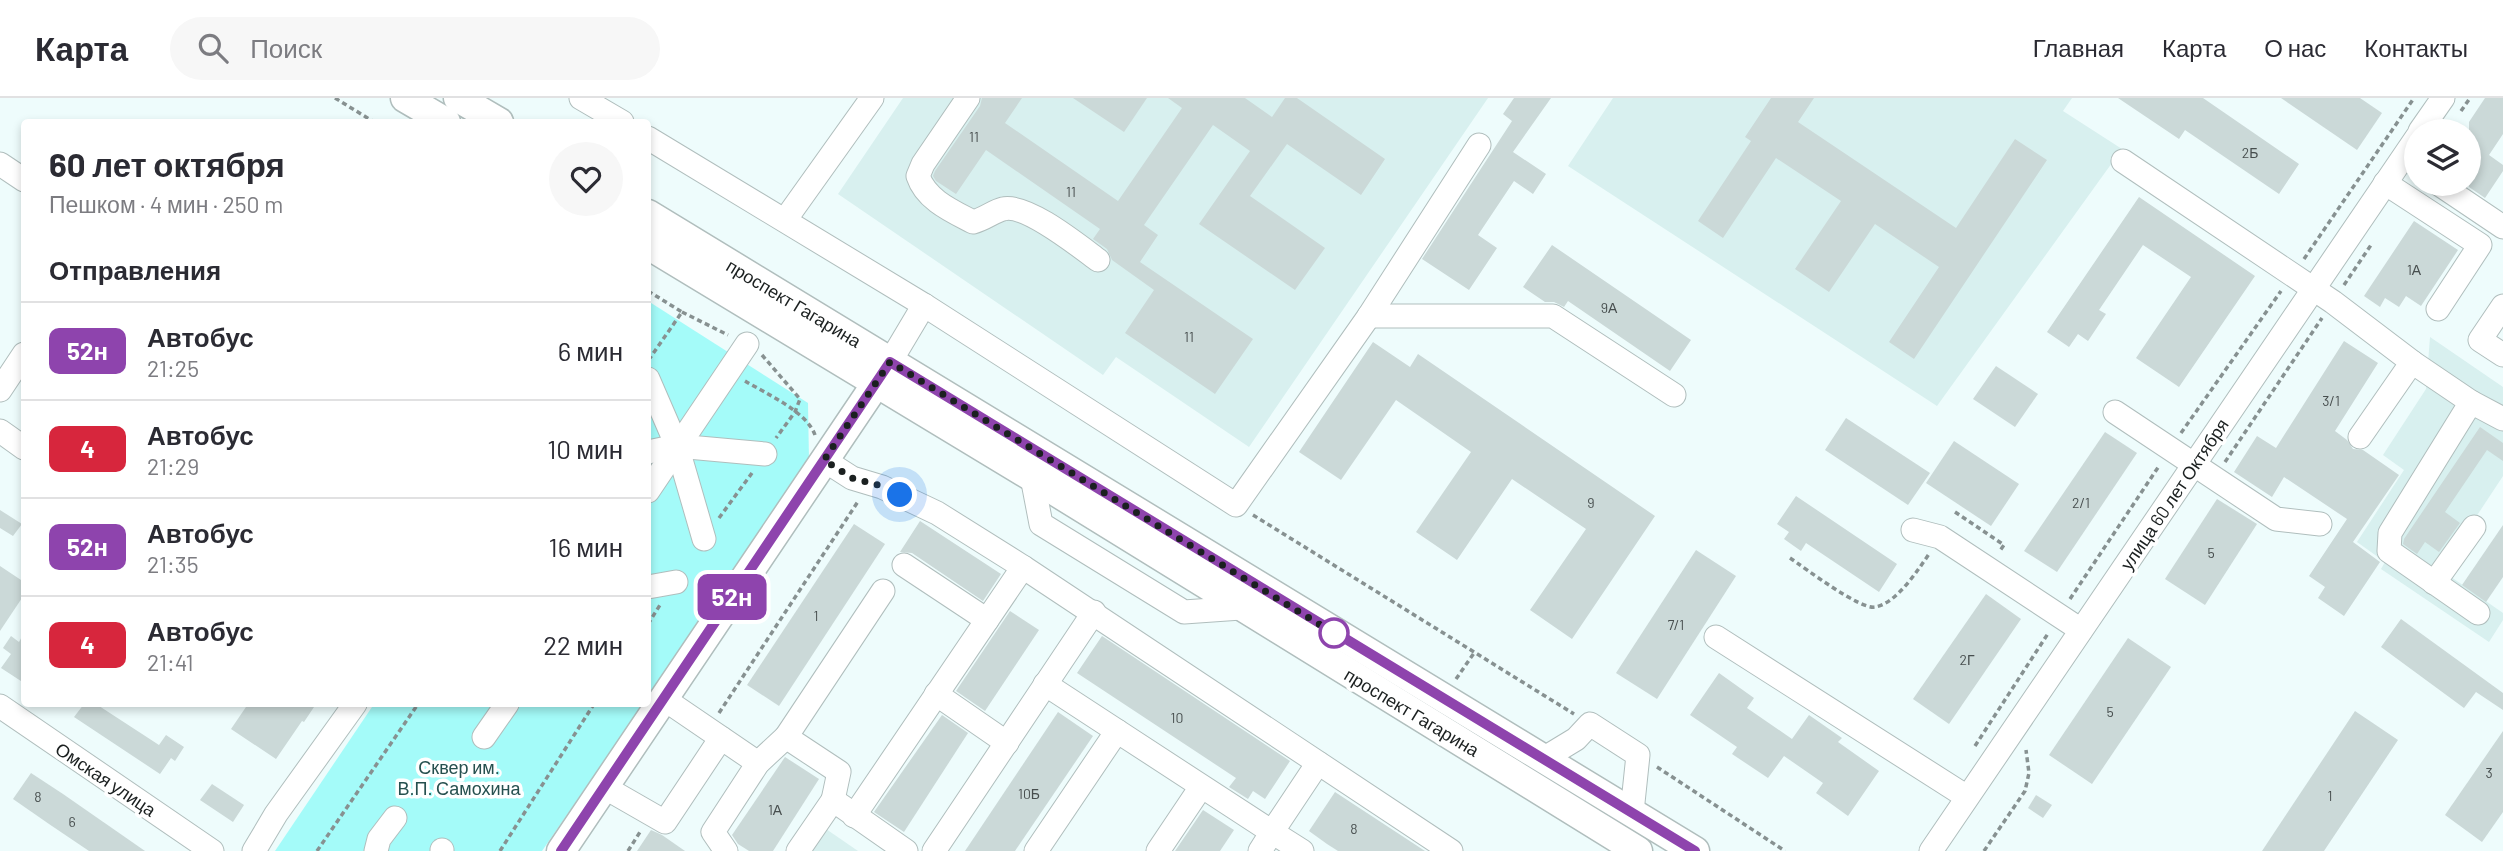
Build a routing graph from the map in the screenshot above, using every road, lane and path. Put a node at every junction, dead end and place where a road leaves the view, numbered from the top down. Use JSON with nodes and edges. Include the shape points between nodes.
{"nodes":[{"id":1,"x":334,"y":98,"type":"edge"},
{"id":2,"x":405,"y":98,"type":"edge"},
{"id":3,"x":458,"y":98,"type":"edge"},
{"id":4,"x":581,"y":98,"type":"edge"},
{"id":5,"x":872,"y":98,"type":"edge"},
{"id":6,"x":968,"y":98,"type":"edge"},
{"id":7,"x":2443,"y":98,"type":"edge"},
{"id":8,"x":369,"y":119,"type":"edge"},
{"id":9,"x":441,"y":119,"type":"edge"},
{"id":10,"x":494,"y":119,"type":"edge"},
{"id":11,"x":617,"y":119,"type":"edge"},
{"id":12,"x":2428,"y":119,"type":"edge"},
{"id":13,"x":651,"y":140,"type":"edge"},
{"id":14,"x":1479,"y":145,"type":"dead end"},
{"id":15,"x":2123,"y":161,"type":"dead end"},
{"id":16,"x":0,"y":164,"type":"edge"},
{"id":17,"x":2404,"y":168,"type":"edge"},
{"id":18,"x":21,"y":178,"type":"edge"},
{"id":19,"x":2385,"y":183,"type":"junction"},
{"id":20,"x":2459,"y":196,"type":"edge"},
{"id":21,"x":651,"y":216,"type":"edge"},
{"id":22,"x":2500,"y":219,"type":"edge"},
{"id":23,"x":785,"y":220,"type":"junction"},
{"id":24,"x":2376,"y":238,"type":"dead end"},
{"id":25,"x":651,"y":247,"type":"edge"},
{"id":26,"x":1098,"y":260,"type":"dead end"},
{"id":27,"x":2314,"y":289,"type":"junction"},
{"id":28,"x":651,"y":293,"type":"edge"},
{"id":29,"x":2333,"y":302,"type":"junction"},
{"id":30,"x":924,"y":305,"type":"junction"},
{"id":31,"x":2503,"y":306,"type":"edge"},
{"id":32,"x":2438,"y":309,"type":"dead end"},
{"id":33,"x":1369,"y":316,"type":"junction"},
{"id":34,"x":747,"y":344,"type":"dead end"},
{"id":35,"x":2503,"y":355,"type":"edge"},
{"id":36,"x":21,"y":358,"type":"edge"},
{"id":37,"x":651,"y":358,"type":"edge"},
{"id":38,"x":2412,"y":362,"type":"junction"},
{"id":39,"x":729,"y":371,"type":"junction"},
{"id":40,"x":883,"y":373,"type":"junction"},
{"id":41,"x":651,"y":386,"type":"edge"},
{"id":42,"x":0,"y":390,"type":"edge"},
{"id":43,"x":1674,"y":395,"type":"dead end"},
{"id":44,"x":2471,"y":402,"type":"junction"},
{"id":45,"x":794,"y":412,"type":"dead end"},
{"id":46,"x":2115,"y":412,"type":"dead end"},
{"id":47,"x":2503,"y":419,"type":"edge"},
{"id":48,"x":0,"y":431,"type":"edge"},
{"id":49,"x":2360,"y":436,"type":"dead end"},
{"id":50,"x":21,"y":446,"type":"edge"},
{"id":51,"x":677,"y":446,"type":"junction"},
{"id":52,"x":651,"y":451,"type":"edge"},
{"id":53,"x":765,"y":454,"type":"dead end"},
{"id":54,"x":824,"y":460,"type":"junction"},
{"id":55,"x":2203,"y":471,"type":"junction"},
{"id":56,"x":870,"y":483,"type":"junction"},
{"id":57,"x":651,"y":486,"type":"edge"},
{"id":58,"x":1236,"y":505,"type":"junction"},
{"id":59,"x":2320,"y":524,"type":"dead end"},
{"id":60,"x":2474,"y":527,"type":"dead end"},
{"id":61,"x":1913,"y":530,"type":"dead end"},
{"id":62,"x":1940,"y":537,"type":"junction"},
{"id":63,"x":704,"y":539,"type":"dead end"},
{"id":64,"x":1790,"y":558,"type":"dead end"},
{"id":65,"x":904,"y":565,"type":"dead end"},
{"id":66,"x":1023,"y":567,"type":"junction"},
{"id":67,"x":676,"y":582,"type":"dead end"},
{"id":68,"x":2434,"y":583,"type":"junction"},
{"id":69,"x":651,"y":586,"type":"edge"},
{"id":70,"x":883,"y":591,"type":"dead end"},
{"id":71,"x":1094,"y":612,"type":"junction"},
{"id":72,"x":2478,"y":613,"type":"dead end"},
{"id":73,"x":987,"y":620,"type":"junction"},
{"id":74,"x":2081,"y":630,"type":"junction"},
{"id":75,"x":1716,"y":637,"type":"dead end"},
{"id":76,"x":1474,"y":653,"type":"junction"},
{"id":77,"x":1457,"y":680,"type":"dead end"},
{"id":78,"x":1045,"y":684,"type":"junction"},
{"id":79,"x":936,"y":694,"type":"junction"},
{"id":80,"x":664,"y":699,"type":"junction"},
{"id":81,"x":0,"y":706,"type":"edge"},
{"id":82,"x":353,"y":707,"type":"edge"},
{"id":83,"x":416,"y":707,"type":"edge"},
{"id":84,"x":505,"y":707,"type":"edge"},
{"id":85,"x":592,"y":707,"type":"edge"},
{"id":86,"x":1590,"y":724,"type":"junction"},
{"id":87,"x":719,"y":728,"type":"junction"},
{"id":88,"x":1116,"y":731,"type":"junction"},
{"id":89,"x":484,"y":737,"type":"dead end"},
{"id":90,"x":786,"y":737,"type":"junction"},
{"id":91,"x":1007,"y":743,"type":"junction"},
{"id":92,"x":2025,"y":745,"type":"dead end"},
{"id":93,"x":1638,"y":755,"type":"junction"},
{"id":94,"x":1543,"y":759,"type":"junction"},
{"id":95,"x":758,"y":763,"type":"junction"},
{"id":96,"x":1318,"y":763,"type":"junction"},
{"id":97,"x":604,"y":787,"type":"junction"},
{"id":98,"x":1201,"y":787,"type":"junction"},
{"id":99,"x":1967,"y":797,"type":"junction"},
{"id":100,"x":833,"y":800,"type":"junction"},
{"id":101,"x":1632,"y":812,"type":"junction"},
{"id":102,"x":854,"y":816,"type":"junction"},
{"id":103,"x":395,"y":818,"type":"dead end"},
{"id":104,"x":1266,"y":842,"type":"edge"},
{"id":105,"x":212,"y":851,"type":"edge"},
{"id":106,"x":254,"y":851,"type":"edge"},
{"id":107,"x":317,"y":851,"type":"edge"},
{"id":108,"x":376,"y":851,"type":"edge"},
{"id":109,"x":500,"y":851,"type":"edge"},
{"id":110,"x":561,"y":851,"type":"edge"},
{"id":111,"x":726,"y":851,"type":"edge"},
{"id":112,"x":798,"y":851,"type":"edge"},
{"id":113,"x":906,"y":851,"type":"edge"},
{"id":114,"x":934,"y":851,"type":"edge"},
{"id":115,"x":1036,"y":851,"type":"edge"},
{"id":116,"x":1158,"y":851,"type":"edge"},
{"id":117,"x":1302,"y":851,"type":"edge"},
{"id":118,"x":1451,"y":851,"type":"edge"},
{"id":119,"x":1638,"y":851,"type":"edge"},
{"id":120,"x":1695,"y":851,"type":"edge"},
{"id":121,"x":1785,"y":851,"type":"edge"},
{"id":122,"x":1931,"y":851,"type":"edge"},
{"id":123,"x":1984,"y":851,"type":"edge"}],
"edges":[{"from":1,"to":8,"type":"path"},
{"from":2,"to":9,"type":"main road"},
{"from":3,"to":10,"type":"main road"},
{"from":4,"to":11,"type":"street"},
{"from":5,"to":23,"type":"street"},
{"from":6,"to":26,"type":"street","via":[[923,164],[918,176],[922,187],[944,207],[973,222],[1003,209],[1016,210],[1049,224]]},
{"from":7,"to":12,"type":"street"},
{"from":13,"to":23,"type":"street"},
{"from":14,"to":33,"type":"street"},
{"from":15,"to":27,"type":"street"},
{"from":16,"to":18,"type":"street"},
{"from":17,"to":19,"type":"street","name":"улица 60 лет Октября"},
{"from":19,"to":27,"type":"street","name":"улица 60 лет Октября"},
{"from":19,"to":32,"type":"street","via":[[2480,246]]},
{"from":20,"to":22,"type":"street"},
{"from":21,"to":40,"type":"main road","name":"проспект Гагарина"},
{"from":23,"to":30,"type":"street"},
{"from":24,"to":29,"type":"path"},
{"from":25,"to":40,"type":"main road","name":"проспект Гагарина"},
{"from":27,"to":29,"type":"street"},
{"from":27,"to":55,"type":"street","name":"улица 60 лет Октября"},
{"from":28,"to":37,"type":"path","via":[[682,312]]},
{"from":29,"to":38,"type":"street"},
{"from":29,"to":55,"type":"path","via":[[2225,462]]},
{"from":30,"to":40,"type":"street"},
{"from":30,"to":58,"type":"street"},
{"from":31,"to":35,"type":"street","via":[[2480,340]]},
{"from":33,"to":43,"type":"street","via":[[1553,316]]},
{"from":33,"to":58,"type":"street"},
{"from":34,"to":39,"type":"street"},
{"from":36,"to":42,"type":"street"},
{"from":38,"to":44,"type":"street"},
{"from":38,"to":49,"type":"street"},
{"from":39,"to":45,"type":"path"},
{"from":39,"to":51,"type":"street"},
{"from":40,"to":54,"type":"main road"},
{"from":40,"to":94,"type":"main road","name":"проспект Гагарина"},
{"from":40,"to":119,"type":"main road","name":"проспект Гагарина","via":[[1032,477]]},
{"from":41,"to":51,"type":"street"},
{"from":44,"to":47,"type":"street"},
{"from":44,"to":68,"type":"street","via":[[2390,533],[2389,551]]},
{"from":46,"to":55,"type":"street"},
{"from":48,"to":50,"type":"street"},
{"from":51,"to":52,"type":"street"},
{"from":51,"to":53,"type":"street"},
{"from":51,"to":57,"type":"street"},
{"from":51,"to":63,"type":"street"},
{"from":54,"to":56,"type":"street","via":[[852,478]]},
{"from":54,"to":80,"type":"main road"},
{"from":55,"to":59,"type":"street","via":[[2276,519]]},
{"from":55,"to":74,"type":"street","name":"улица 60 лет Октября"},
{"from":56,"to":66,"type":"street","via":[[937,513]]},
{"from":56,"to":87,"type":"path"},
{"from":58,"to":76,"type":"path"},
{"from":60,"to":68,"type":"street"},
{"from":61,"to":62,"type":"street"},
{"from":62,"to":64,"type":"path","via":[[1902,591],[1876,607],[1862,605]]},
{"from":62,"to":74,"type":"street"},
{"from":65,"to":73,"type":"street"},
{"from":66,"to":71,"type":"street"},
{"from":66,"to":73,"type":"street"},
{"from":67,"to":69,"type":"street"},
{"from":68,"to":72,"type":"street"},
{"from":70,"to":90,"type":"street"},
{"from":71,"to":78,"type":"street"},
{"from":71,"to":96,"type":"street"},
{"from":73,"to":79,"type":"street"},
{"from":74,"to":99,"type":"street","name":"улица 60 лет Октября"},
{"from":75,"to":99,"type":"street"},
{"from":76,"to":77,"type":"path"},
{"from":76,"to":86,"type":"path"},
{"from":78,"to":88,"type":"street"},
{"from":78,"to":91,"type":"street"},
{"from":79,"to":91,"type":"street"},
{"from":79,"to":102,"type":"street"},
{"from":80,"to":87,"type":"street"},
{"from":80,"to":97,"type":"main road"},
{"from":81,"to":105,"type":"street","name":"Омская улица"},
{"from":82,"to":106,"type":"street"},
{"from":83,"to":107,"type":"path"},
{"from":84,"to":89,"type":"street"},
{"from":85,"to":109,"type":"path"},
{"from":86,"to":93,"type":"street"},
{"from":86,"to":94,"type":"street"},
{"from":87,"to":95,"type":"street"},
{"from":87,"to":97,"type":"street","via":[[665,822]]},
{"from":88,"to":98,"type":"street"},
{"from":88,"to":115,"type":"street"},
{"from":90,"to":95,"type":"street"},
{"from":90,"to":100,"type":"street","via":[[839,772]]},
{"from":91,"to":114,"type":"street"},
{"from":92,"to":123,"type":"path","via":[[2029,773],[2025,791]]},
{"from":93,"to":101,"type":"street"},
{"from":93,"to":121,"type":"path"},
{"from":94,"to":101,"type":"main road","name":"проспект Гагарина"},
{"from":95,"to":111,"type":"street","via":[[713,832]]},
{"from":96,"to":104,"type":"street"},
{"from":96,"to":118,"type":"street"},
{"from":97,"to":110,"type":"main road"},
{"from":98,"to":104,"type":"street"},
{"from":98,"to":116,"type":"street"},
{"from":99,"to":122,"type":"street","name":"улица 60 лет Октября"},
{"from":100,"to":102,"type":"street"},
{"from":100,"to":112,"type":"street"},
{"from":101,"to":120,"type":"main road","name":"проспект Гагарина"},
{"from":102,"to":113,"type":"street"},
{"from":103,"to":108,"type":"street"},
{"from":104,"to":117,"type":"street"}]}
